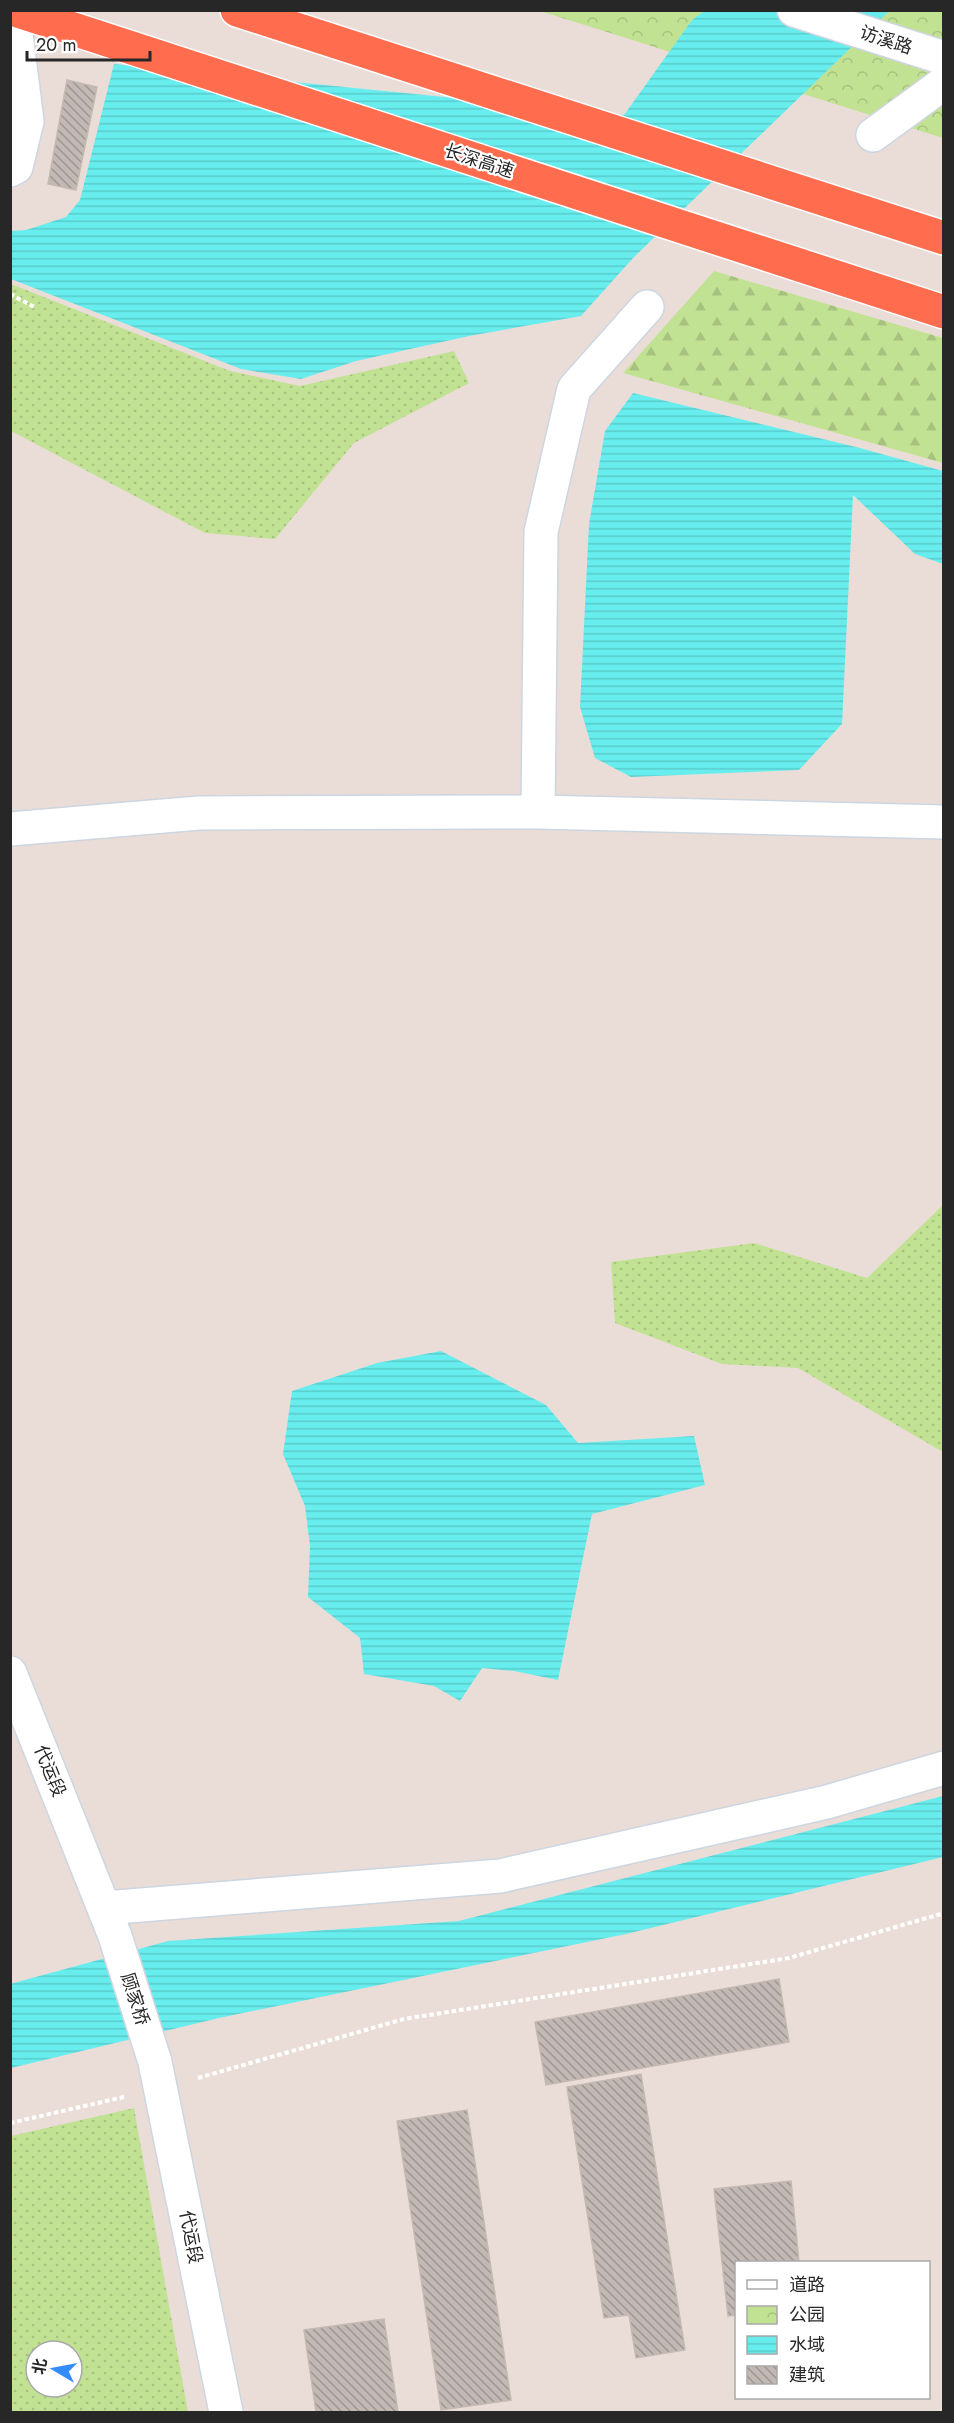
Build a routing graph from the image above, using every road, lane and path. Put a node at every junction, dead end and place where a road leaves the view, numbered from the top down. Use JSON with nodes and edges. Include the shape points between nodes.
{"nodes":[{"id":1,"x":14,"y":10,"type":"edge"},
{"id":2,"x":237,"y":10,"type":"edge"},
{"id":3,"x":794,"y":10,"type":"edge"},
{"id":4,"x":944,"y":58,"type":"edge"},
{"id":5,"x":944,"y":83,"type":"edge"},
{"id":6,"x":873,"y":135,"type":"dead end"},
{"id":7,"x":10,"y":170,"type":"edge"},
{"id":8,"x":944,"y":238,"type":"edge"},
{"id":9,"x":10,"y":294,"type":"edge"},
{"id":10,"x":647,"y":307,"type":"dead end"},
{"id":11,"x":36,"y":308,"type":"dead end"},
{"id":12,"x":944,"y":312,"type":"edge"},
{"id":13,"x":538,"y":812,"type":"junction"},
{"id":14,"x":944,"y":822,"type":"edge"},
{"id":15,"x":10,"y":829,"type":"edge"},
{"id":16,"x":10,"y":1673,"type":"edge"},
{"id":17,"x":944,"y":1768,"type":"edge"},
{"id":18,"x":944,"y":1913,"type":"edge"},
{"id":19,"x":110,"y":1922,"type":"junction"},
{"id":20,"x":159,"y":2075,"type":"junction"},
{"id":21,"x":10,"y":2123,"type":"edge"},
{"id":22,"x":226,"y":2412,"type":"edge"}],
"edges":[{"from":1,"to":7,"type":"street","via":[[27,121],[16,166]]},
{"from":1,"to":12,"type":"highway","name":"长深高速"},
{"from":2,"to":8,"type":"highway"},
{"from":3,"to":4,"type":"street","name":"访溪路"},
{"from":5,"to":6,"type":"street"},
{"from":9,"to":11,"type":"path"},
{"from":10,"to":13,"type":"street","via":[[574,389],[541,532]]},
{"from":13,"to":14,"type":"street"},
{"from":13,"to":15,"type":"street","via":[[199,813]]},
{"from":16,"to":19,"type":"street","name":"代运段"},
{"from":17,"to":19,"type":"street","via":[[827,1802],[500,1876]]},
{"from":18,"to":20,"type":"path","via":[[789,1958],[404,2019]]},
{"from":19,"to":20,"type":"street","name":"顾家桥"},
{"from":20,"to":21,"type":"path"},
{"from":20,"to":22,"type":"street","name":"代运段"}]}
